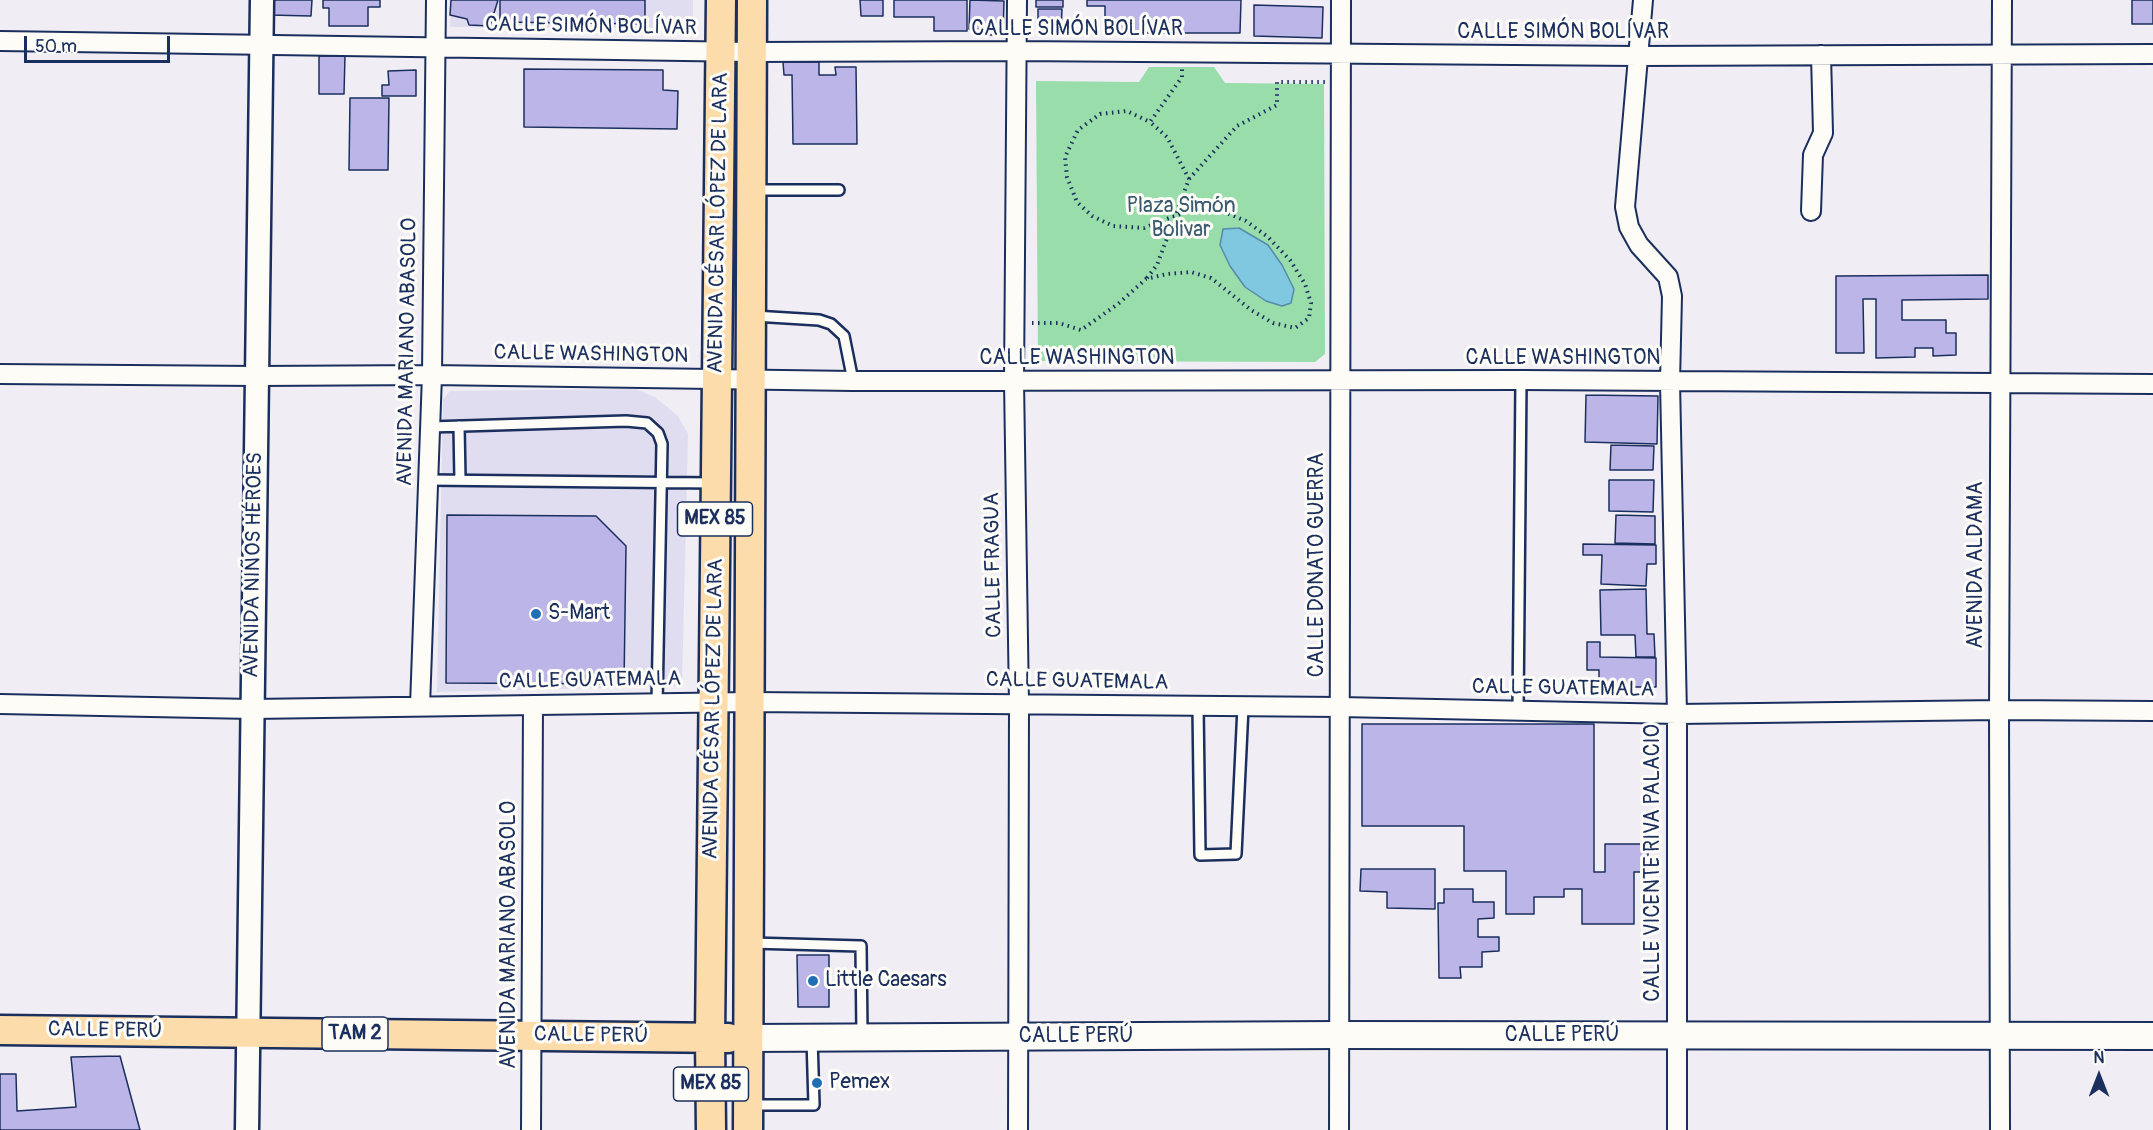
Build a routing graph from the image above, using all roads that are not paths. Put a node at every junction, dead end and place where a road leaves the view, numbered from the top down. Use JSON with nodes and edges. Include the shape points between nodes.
{"nodes":[{"id":1,"x":262,"y":0,"type":"edge"},
{"id":2,"x":436,"y":0,"type":"edge"},
{"id":3,"x":721,"y":0,"type":"edge"},
{"id":4,"x":752,"y":0,"type":"edge"},
{"id":5,"x":1017,"y":0,"type":"edge"},
{"id":6,"x":1341,"y":0,"type":"edge"},
{"id":7,"x":1643,"y":0,"type":"edge"},
{"id":8,"x":2002,"y":0,"type":"edge"},
{"id":9,"x":0,"y":41,"type":"edge"},
{"id":10,"x":262,"y":44,"type":"junction"},
{"id":11,"x":435,"y":46,"type":"junction"},
{"id":12,"x":1016,"y":51,"type":"junction"},
{"id":13,"x":721,"y":52,"type":"junction"},
{"id":14,"x":752,"y":52,"type":"junction"},
{"id":15,"x":1341,"y":54,"type":"junction"},
{"id":16,"x":2153,"y":54,"type":"edge"},
{"id":17,"x":2002,"y":55,"type":"junction"},
{"id":18,"x":1638,"y":56,"type":"junction"},
{"id":19,"x":1821,"y":56,"type":"junction"},
{"id":20,"x":752,"y":190,"type":"junction"},
{"id":21,"x":839,"y":190,"type":"dead end"},
{"id":22,"x":1811,"y":211,"type":"dead end"},
{"id":23,"x":751,"y":316,"type":"junction"},
{"id":24,"x":0,"y":374,"type":"edge"},
{"id":25,"x":432,"y":375,"type":"junction"},
{"id":26,"x":257,"y":376,"type":"junction"},
{"id":27,"x":717,"y":380,"type":"junction"},
{"id":28,"x":751,"y":380,"type":"junction"},
{"id":29,"x":1521,"y":380,"type":"junction"},
{"id":30,"x":853,"y":381,"type":"junction"},
{"id":31,"x":1014,"y":381,"type":"junction"},
{"id":32,"x":1341,"y":382,"type":"junction"},
{"id":33,"x":1670,"y":382,"type":"junction"},
{"id":34,"x":2000,"y":382,"type":"junction"},
{"id":35,"x":2153,"y":384,"type":"edge"},
{"id":36,"x":459,"y":426,"type":"junction"},
{"id":37,"x":430,"y":427,"type":"junction"},
{"id":38,"x":428,"y":480,"type":"junction"},
{"id":39,"x":460,"y":480,"type":"junction"},
{"id":40,"x":661,"y":483,"type":"junction"},
{"id":41,"x":716,"y":483,"type":"junction"},
{"id":42,"x":714,"y":702,"type":"junction"},
{"id":43,"x":750,"y":702,"type":"junction"},
{"id":44,"x":0,"y":704,"type":"edge"},
{"id":45,"x":657,"y":704,"type":"junction"},
{"id":46,"x":1019,"y":704,"type":"junction"},
{"id":47,"x":533,"y":705,"type":"junction"},
{"id":48,"x":420,"y":706,"type":"junction"},
{"id":49,"x":1198,"y":706,"type":"junction"},
{"id":50,"x":1243,"y":707,"type":"junction"},
{"id":51,"x":1340,"y":707,"type":"junction"},
{"id":52,"x":252,"y":709,"type":"junction"},
{"id":53,"x":1999,"y":710,"type":"junction"},
{"id":54,"x":1518,"y":711,"type":"junction"},
{"id":55,"x":2153,"y":711,"type":"edge"},
{"id":56,"x":1677,"y":714,"type":"junction"},
{"id":57,"x":749,"y":943,"type":"junction"},
{"id":58,"x":0,"y":1030,"type":"edge"},
{"id":59,"x":250,"y":1033,"type":"junction"},
{"id":60,"x":533,"y":1035,"type":"junction"},
{"id":61,"x":1339,"y":1035,"type":"junction"},
{"id":62,"x":2000,"y":1035,"type":"junction"},
{"id":63,"x":1676,"y":1036,"type":"junction"},
{"id":64,"x":2153,"y":1036,"type":"edge"},
{"id":65,"x":710,"y":1037,"type":"junction"},
{"id":66,"x":748,"y":1038,"type":"junction"},
{"id":67,"x":812,"y":1038,"type":"junction"},
{"id":68,"x":862,"y":1038,"type":"junction"},
{"id":69,"x":1018,"y":1038,"type":"junction"},
{"id":70,"x":748,"y":1118,"type":"edge"},
{"id":71,"x":247,"y":1130,"type":"edge"},
{"id":72,"x":531,"y":1130,"type":"edge"},
{"id":73,"x":711,"y":1130,"type":"edge"},
{"id":74,"x":1018,"y":1130,"type":"edge"},
{"id":75,"x":1339,"y":1130,"type":"edge"},
{"id":76,"x":1677,"y":1130,"type":"edge"},
{"id":77,"x":2000,"y":1130,"type":"edge"}],
"edges":[{"from":1,"to":10,"type":"street","name":"AVENIDA NIÑOS HÉROES"},
{"from":2,"to":11,"type":"street","name":"AVENIDA MARIANO ABASOLO"},
{"from":3,"to":13,"type":"main road","name":"AVENIDA CÉSAR LÓPEZ DE LARA","number":"MEX 85"},
{"from":4,"to":14,"type":"main road","name":"AVENIDA CÉSAR LÓPEZ DE LARA","number":"MEX 85"},
{"from":5,"to":12,"type":"street","name":"CALLE FRAGUA"},
{"from":6,"to":15,"type":"street","name":"CALLE DONATO GUERRA"},
{"from":7,"to":18,"type":"street","name":"CALLE VICENTE RIVA PALACIO"},
{"from":8,"to":17,"type":"street","name":"AVENIDA ALDAMA"},
{"from":9,"to":10,"type":"street","name":"CALLE SIMÓN BOLÍVAR"},
{"from":10,"to":11,"type":"street","name":"CALLE SIMÓN BOLÍVAR"},
{"from":10,"to":26,"type":"street","name":"AVENIDA NIÑOS HÉROES"},
{"from":11,"to":13,"type":"street","name":"CALLE SIMÓN BOLÍVAR"},
{"from":11,"to":25,"type":"street","name":"AVENIDA MARIANO ABASOLO"},
{"from":12,"to":14,"type":"street","name":"CALLE SIMÓN BOLÍVAR"},
{"from":12,"to":15,"type":"street","name":"CALLE SIMÓN BOLÍVAR"},
{"from":12,"to":31,"type":"street","name":"CALLE FRAGUA"},
{"from":13,"to":14,"type":"street","name":"CALLE SIMÓN BOLÍVAR"},
{"from":13,"to":27,"type":"main road","name":"AVENIDA CÉSAR LÓPEZ DE LARA","number":"MEX 85"},
{"from":14,"to":20,"type":"main road","name":"AVENIDA CÉSAR LÓPEZ DE LARA","number":"MEX 85"},
{"from":15,"to":18,"type":"street","name":"CALLE SIMÓN BOLÍVAR"},
{"from":15,"to":32,"type":"street","name":"CALLE DONATO GUERRA"},
{"from":16,"to":17,"type":"street","name":"CALLE SIMÓN BOLÍVAR"},
{"from":17,"to":19,"type":"street","name":"CALLE SIMÓN BOLÍVAR"},
{"from":17,"to":34,"type":"street","name":"AVENIDA ALDAMA"},
{"from":18,"to":19,"type":"street","name":"CALLE SIMÓN BOLÍVAR"},
{"from":18,"to":33,"type":"street","name":"CALLE VICENTE RIVA PALACIO","via":[[1625,207],[1629,227],[1639,244],[1668,277],[1672,296]]},
{"from":19,"to":22,"type":"street","via":[[1823,133],[1814,155]]},
{"from":20,"to":21,"type":"lane"},
{"from":20,"to":23,"type":"main road","name":"AVENIDA CÉSAR LÓPEZ DE LARA","number":"MEX 85"},
{"from":23,"to":28,"type":"main road","name":"AVENIDA CÉSAR LÓPEZ DE LARA","number":"MEX 85"},
{"from":23,"to":30,"type":"lane","via":[[831,324],[844,336]]},
{"from":24,"to":26,"type":"street","name":"CALLE WASHINGTON"},
{"from":25,"to":26,"type":"street","name":"CALLE WASHINGTON"},
{"from":25,"to":27,"type":"street","name":"CALLE WASHINGTON"},
{"from":25,"to":37,"type":"street","name":"AVENIDA MARIANO ABASOLO"},
{"from":26,"to":52,"type":"street","name":"AVENIDA NIÑOS HÉROES"},
{"from":27,"to":28,"type":"street","name":"CALLE WASHINGTON"},
{"from":27,"to":41,"type":"main road","name":"AVENIDA CÉSAR LÓPEZ DE LARA","number":"MEX 85"},
{"from":28,"to":30,"type":"street","name":"CALLE WASHINGTON"},
{"from":28,"to":43,"type":"main road","name":"AVENIDA CÉSAR LÓPEZ DE LARA","number":"MEX 85"},
{"from":29,"to":32,"type":"street","name":"CALLE WASHINGTON"},
{"from":29,"to":33,"type":"street","name":"CALLE WASHINGTON"},
{"from":29,"to":54,"type":"lane"},
{"from":30,"to":31,"type":"street","name":"CALLE WASHINGTON"},
{"from":31,"to":32,"type":"street","name":"CALLE WASHINGTON"},
{"from":31,"to":46,"type":"street","name":"CALLE FRAGUA"},
{"from":32,"to":51,"type":"street","name":"CALLE DONATO GUERRA"},
{"from":33,"to":34,"type":"street","name":"CALLE WASHINGTON"},
{"from":33,"to":56,"type":"street","name":"CALLE VICENTE RIVA PALACIO"},
{"from":34,"to":35,"type":"street","name":"CALLE WASHINGTON"},
{"from":34,"to":53,"type":"street","name":"AVENIDA ALDAMA"},
{"from":36,"to":37,"type":"lane"},
{"from":36,"to":39,"type":"lane"},
{"from":36,"to":40,"type":"lane","via":[[647,423],[661,439]]},
{"from":37,"to":38,"type":"street","name":"AVENIDA MARIANO ABASOLO"},
{"from":38,"to":39,"type":"lane"},
{"from":38,"to":48,"type":"street","name":"AVENIDA MARIANO ABASOLO"},
{"from":39,"to":40,"type":"lane"},
{"from":40,"to":41,"type":"lane"},
{"from":40,"to":45,"type":"lane"},
{"from":41,"to":42,"type":"main road","name":"AVENIDA CÉSAR LÓPEZ DE LARA","number":"MEX 85"},
{"from":42,"to":43,"type":"street","name":"CALLE GUATEMALA"},
{"from":42,"to":45,"type":"street","name":"CALLE GUATEMALA"},
{"from":42,"to":65,"type":"main road","name":"AVENIDA CÉSAR LÓPEZ DE LARA","number":"MEX 85"},
{"from":43,"to":46,"type":"street","name":"CALLE GUATEMALA"},
{"from":43,"to":57,"type":"main road","name":"AVENIDA CÉSAR LÓPEZ DE LARA","number":"MEX 85"},
{"from":44,"to":52,"type":"street","name":"CALLE GUATEMALA"},
{"from":45,"to":47,"type":"street","name":"CALLE GUATEMALA"},
{"from":46,"to":49,"type":"street","name":"CALLE GUATEMALA"},
{"from":46,"to":69,"type":"street","name":"CALLE FRAGUA"},
{"from":47,"to":48,"type":"street","name":"CALLE GUATEMALA"},
{"from":47,"to":60,"type":"street","name":"AVENIDA MARIANO ABASOLO"},
{"from":48,"to":52,"type":"street","name":"CALLE GUATEMALA"},
{"from":49,"to":50,"type":"street","name":"CALLE GUATEMALA"},
{"from":49,"to":50,"type":"lane","via":[[1200,855],[1236,854]]},
{"from":50,"to":51,"type":"street","name":"CALLE GUATEMALA"},
{"from":51,"to":54,"type":"street","name":"CALLE GUATEMALA"},
{"from":51,"to":61,"type":"street","name":"CALLE DONATO GUERRA"},
{"from":52,"to":59,"type":"street","name":"AVENIDA NIÑOS HÉROES"},
{"from":53,"to":55,"type":"street","name":"CALLE GUATEMALA"},
{"from":53,"to":56,"type":"street","name":"CALLE GUATEMALA"},
{"from":53,"to":62,"type":"street","name":"AVENIDA ALDAMA"},
{"from":54,"to":56,"type":"street","name":"CALLE GUATEMALA"},
{"from":56,"to":63,"type":"street","name":"CALLE VICENTE RIVA PALACIO"},
{"from":57,"to":66,"type":"main road","name":"AVENIDA CÉSAR LÓPEZ DE LARA","number":"MEX 85"},
{"from":57,"to":68,"type":"lane","via":[[861,946]]},
{"from":58,"to":59,"type":"main road","name":"CALLE PERÚ","number":"TAM 2"},
{"from":59,"to":60,"type":"main road","name":"CALLE PERÚ","number":"TAM 2"},
{"from":59,"to":71,"type":"street","name":"AVENIDA NIÑOS HÉROES"},
{"from":60,"to":65,"type":"main road","name":"CALLE PERÚ","number":"TAM 2"},
{"from":60,"to":72,"type":"street","name":"AVENIDA MARIANO ABASOLO"},
{"from":61,"to":63,"type":"main road","name":"CALLE PERÚ"},
{"from":61,"to":69,"type":"main road","name":"CALLE PERÚ"},
{"from":61,"to":75,"type":"street","name":"CALLE DONATO GUERRA"},
{"from":62,"to":63,"type":"main road","name":"CALLE PERÚ"},
{"from":62,"to":64,"type":"main road","name":"CALLE PERÚ"},
{"from":62,"to":77,"type":"street","name":"AVENIDA ALDAMA"},
{"from":63,"to":76,"type":"street","name":"CALLE VICENTE RIVA PALACIO"},
{"from":65,"to":66,"type":"main road","name":"CALLE PERÚ","number":"TAM 2"},
{"from":65,"to":73,"type":"main road","name":"AVENIDA CÉSAR LÓPEZ DE LARA","number":"MEX 85"},
{"from":66,"to":67,"type":"main road","name":"CALLE PERÚ"},
{"from":66,"to":70,"type":"main road","name":"AVENIDA CÉSAR LÓPEZ DE LARA","number":"MEX 85"},
{"from":67,"to":68,"type":"main road","name":"CALLE PERÚ"},
{"from":67,"to":70,"type":"lane","via":[[814,1106]]},
{"from":68,"to":69,"type":"main road","name":"CALLE PERÚ"},
{"from":69,"to":74,"type":"street","name":"CALLE FRAGUA"}]}
